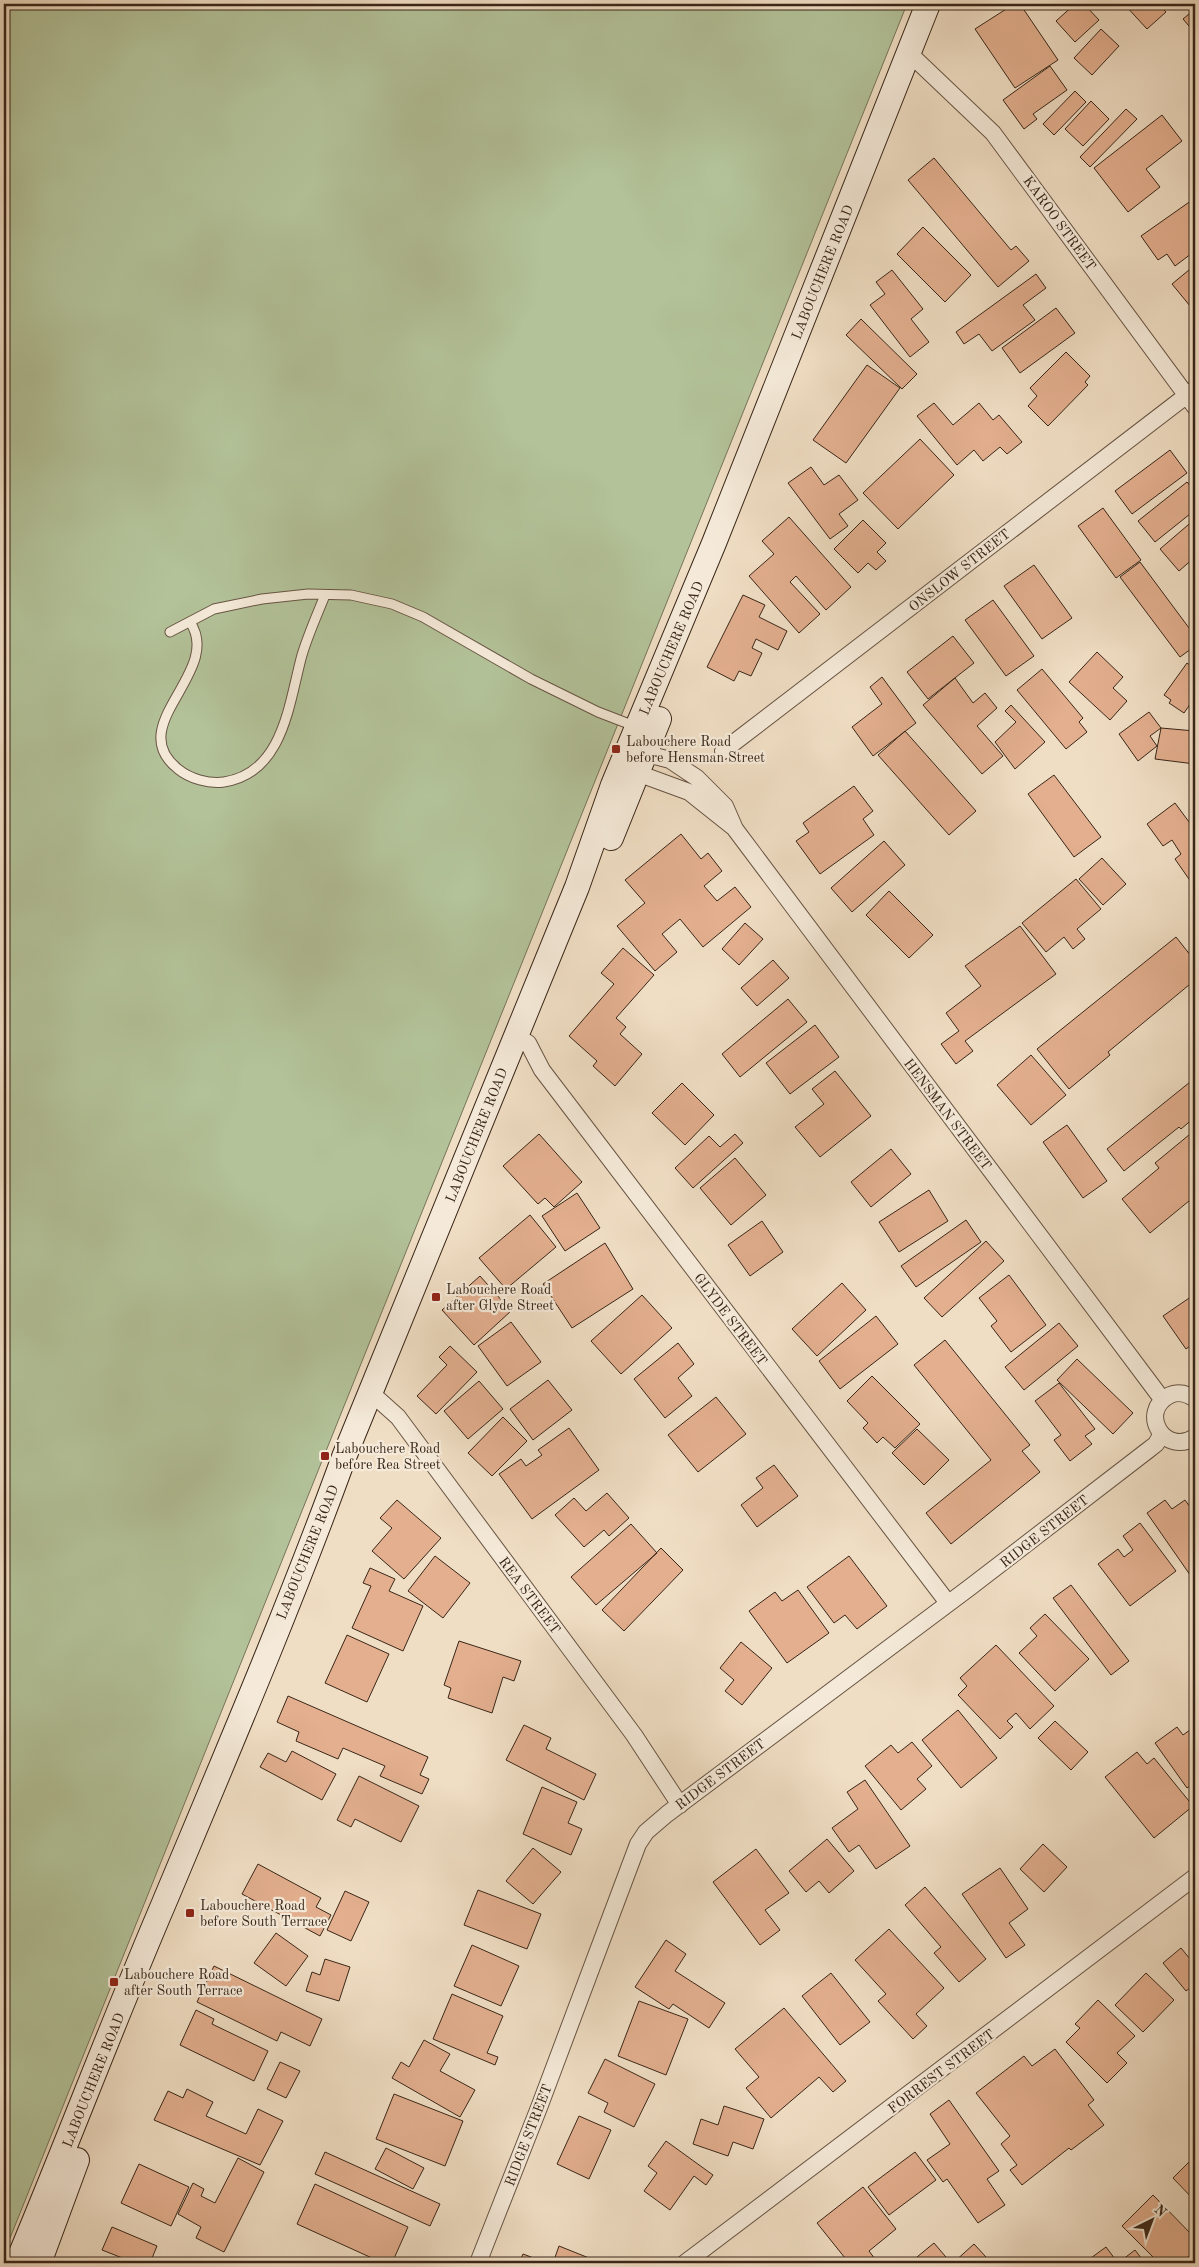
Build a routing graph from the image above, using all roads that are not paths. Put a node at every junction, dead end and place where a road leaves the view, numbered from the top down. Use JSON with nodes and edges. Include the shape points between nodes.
{"nodes":[{"id":1,"x":928,"y":4,"type":"edge"},
{"id":2,"x":943,"y":4,"type":"edge"},
{"id":3,"x":914,"y":57,"type":"junction"},
{"id":4,"x":1192,"y":397,"type":"edge"},
{"id":5,"x":325,"y":595,"type":"junction"},
{"id":6,"x":190,"y":622,"type":"junction"},
{"id":7,"x":170,"y":632,"type":"dead end"},
{"id":8,"x":637,"y":751,"type":"junction"},
{"id":9,"x":723,"y":751,"type":"dead end"},
{"id":10,"x":735,"y":829,"type":"junction"},
{"id":11,"x":522,"y":1040,"type":"junction"},
{"id":12,"x":377,"y":1397,"type":"junction"},
{"id":13,"x":1162,"y":1399,"type":"junction"},
{"id":14,"x":1195,"y":1399,"type":"edge"},
{"id":15,"x":1161,"y":1435,"type":"junction"},
{"id":16,"x":1195,"y":1438,"type":"edge"},
{"id":17,"x":948,"y":1603,"type":"junction"},
{"id":18,"x":680,"y":1805,"type":"junction"},
{"id":19,"x":1195,"y":1878,"type":"edge"},
{"id":20,"x":17,"y":2263,"type":"edge"},
{"id":21,"x":39,"y":2263,"type":"edge"},
{"id":22,"x":478,"y":2263,"type":"edge"},
{"id":23,"x":685,"y":2263,"type":"edge"}],
"edges":[{"from":1,"to":3,"type":"main road","name":"LABOUCHERE ROAD"},
{"from":2,"to":3,"type":"main road","name":"LABOUCHERE ROAD"},
{"from":3,"to":4,"type":"street","name":"KAROO STREET","via":[[993,132]]},
{"from":3,"to":8,"type":"main road","name":"LABOUCHERE ROAD"},
{"from":4,"to":9,"type":"street","name":"ONSLOW STREET"},
{"from":5,"to":6,"type":"lane","via":[[262,599],[214,609]]},
{"from":5,"to":6,"type":"lane","via":[[302,655],[293,697],[278,741],[256,769],[237,780],[220,783],[191,777],[170,763],[162,748],[161,725],[193,664],[197,642]]},
{"from":5,"to":8,"type":"lane","via":[[351,595],[392,604],[423,617],[531,679],[598,712]]},
{"from":6,"to":7,"type":"lane"},
{"from":8,"to":10,"type":"street","name":"HENSMAN STREET"},
{"from":8,"to":10,"type":"street","name":"HENSMAN STREET","via":[[670,760],[697,778],[725,806]]},
{"from":8,"to":11,"type":"main road","name":"LABOUCHERE ROAD"},
{"from":10,"to":13,"type":"street","name":"HENSMAN STREET"},
{"from":11,"to":12,"type":"main road","name":"LABOUCHERE ROAD"},
{"from":11,"to":17,"type":"street","name":"GLYDE STREET"},
{"from":12,"to":18,"type":"street","name":"REA STREET","via":[[398,1417],[634,1736]]},
{"from":12,"to":20,"type":"main road","name":"LABOUCHERE ROAD","via":[[163,1905]]},
{"from":12,"to":21,"type":"main road","name":"LABOUCHERE ROAD","via":[[251,1730],[106,2079]]},
{"from":13,"to":14,"type":"street","via":[[1173,1393],[1189,1394]]},
{"from":13,"to":15,"type":"street","via":[[1154,1421]]},
{"from":15,"to":16,"type":"street","via":[[1172,1442]]},
{"from":15,"to":17,"type":"street","name":"RIDGE STREET","via":[[1156,1444]]},
{"from":17,"to":18,"type":"street","name":"RIDGE STREET"},
{"from":18,"to":22,"type":"street","name":"RIDGE STREET","via":[[656,1823],[638,1844]]},
{"from":19,"to":23,"type":"street","name":"FORREST STREET"}]}
